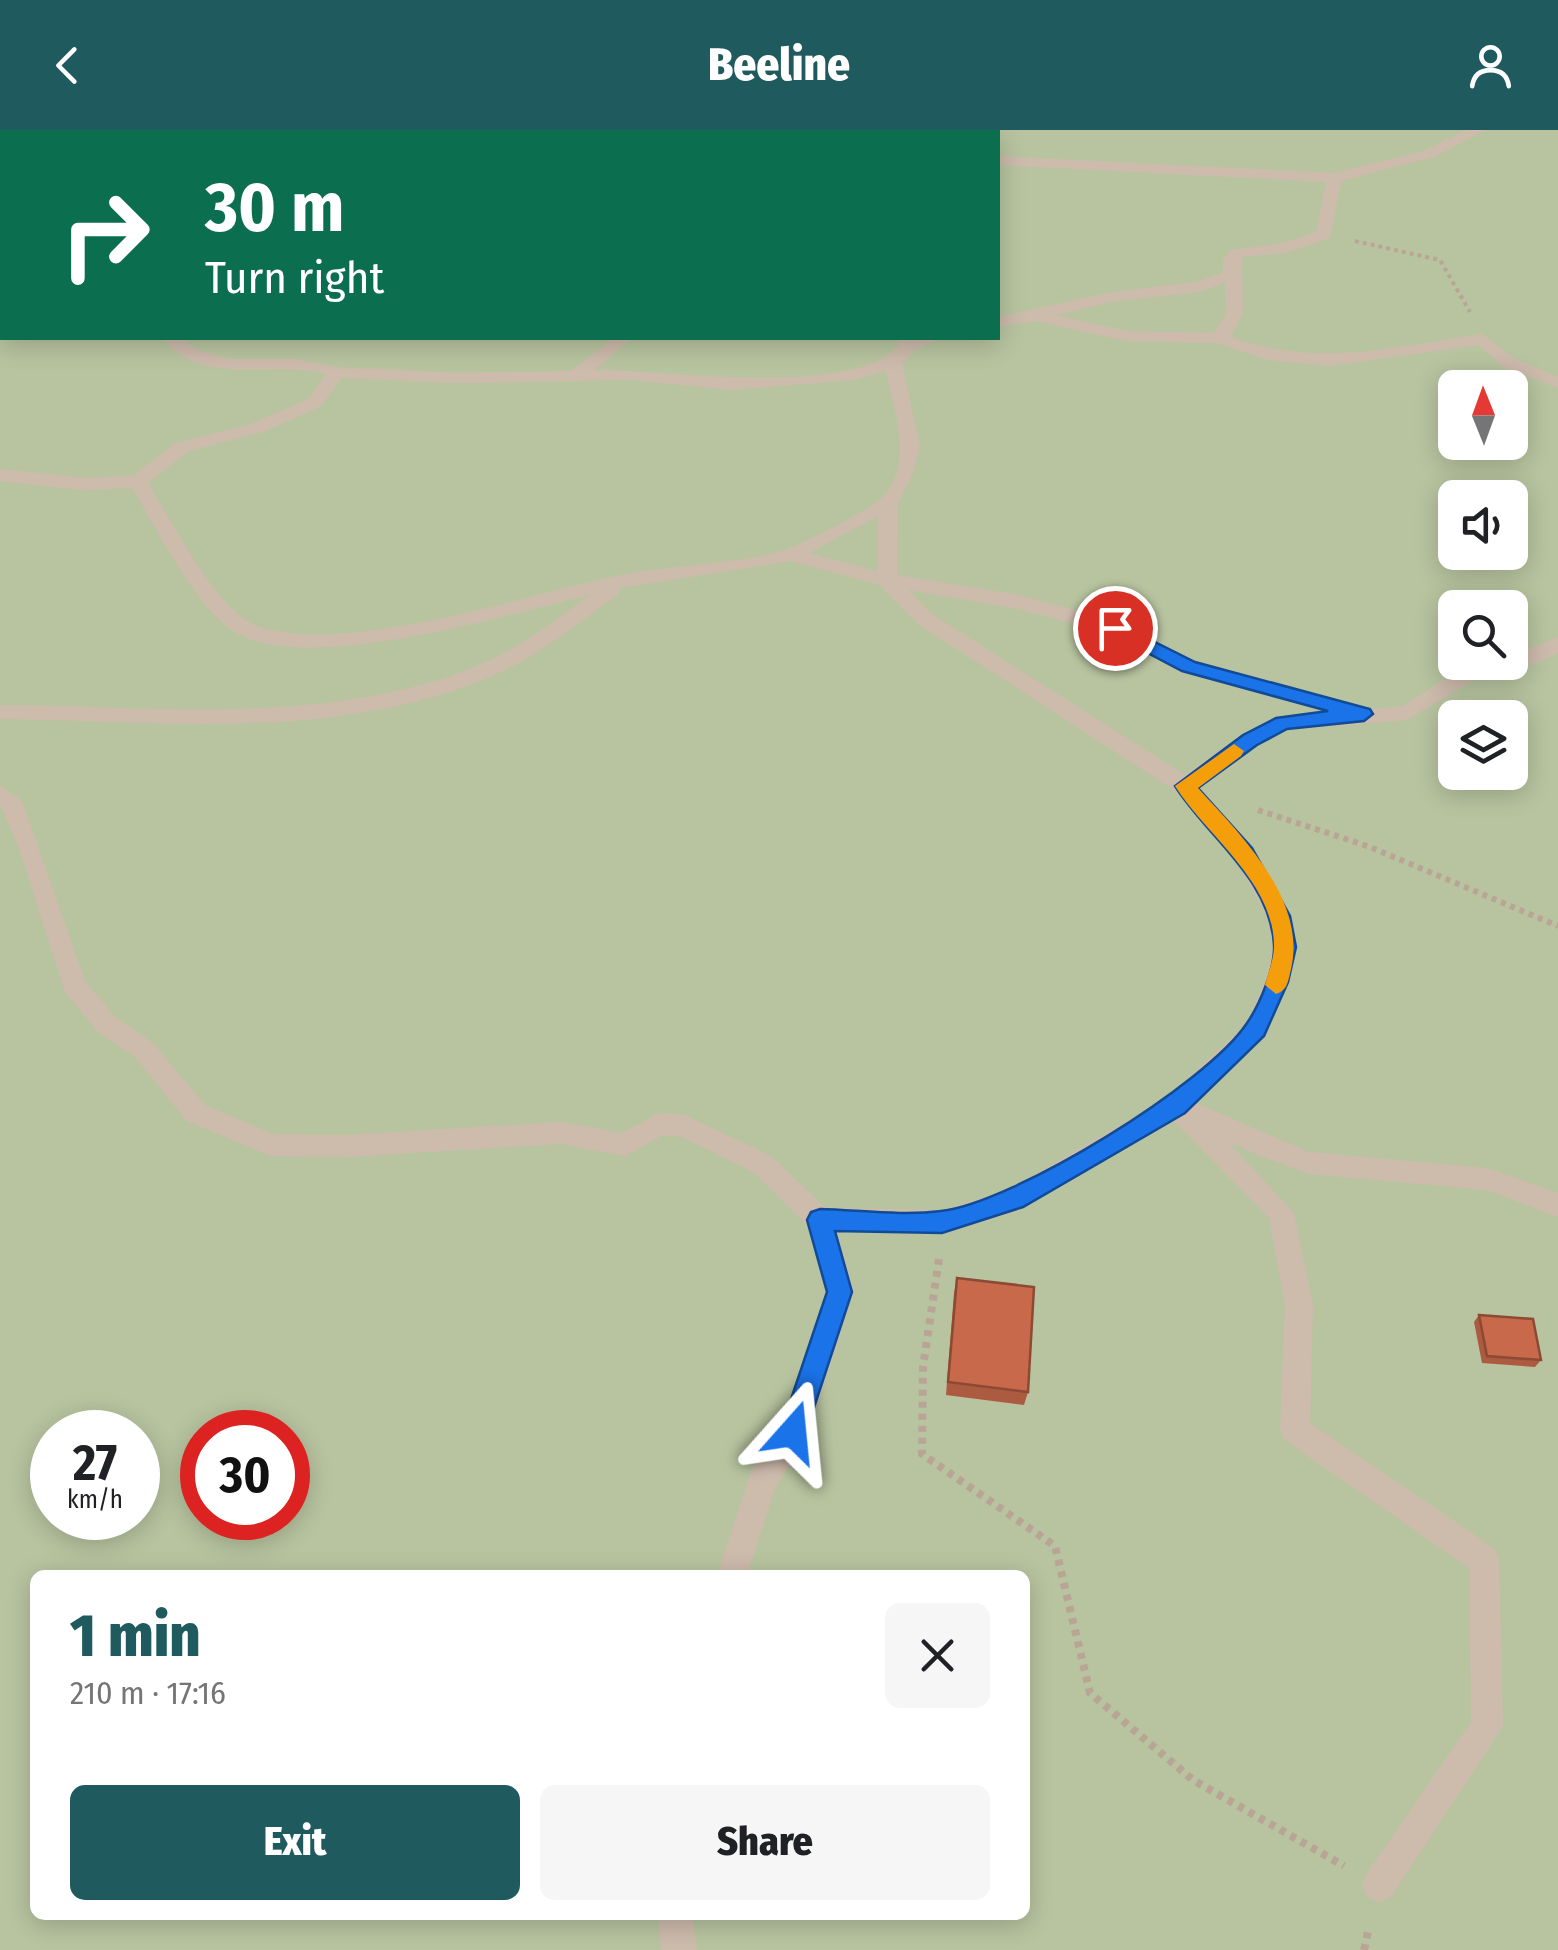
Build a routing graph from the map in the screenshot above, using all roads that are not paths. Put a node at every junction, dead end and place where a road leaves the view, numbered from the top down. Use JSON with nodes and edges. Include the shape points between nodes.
{"nodes":[{"id":1,"x":1478,"y":130,"type":"edge"},
{"id":2,"x":1000,"y":160,"type":"edge"},
{"id":3,"x":1334,"y":178,"type":"junction"},
{"id":4,"x":1231,"y":275,"type":"junction"},
{"id":5,"x":1000,"y":307,"type":"edge"},
{"id":6,"x":1035,"y":316,"type":"junction"},
{"id":7,"x":1000,"y":322,"type":"edge"},
{"id":8,"x":1218,"y":338,"type":"junction"},
{"id":9,"x":174,"y":340,"type":"edge"},
{"id":10,"x":621,"y":340,"type":"edge"},
{"id":11,"x":927,"y":340,"type":"edge"},
{"id":12,"x":901,"y":349,"type":"edge"},
{"id":13,"x":338,"y":372,"type":"junction"},
{"id":14,"x":577,"y":375,"type":"junction"},
{"id":15,"x":1558,"y":383,"type":"edge"},
{"id":16,"x":0,"y":475,"type":"edge"},
{"id":17,"x":138,"y":482,"type":"junction"},
{"id":18,"x":888,"y":502,"type":"junction"},
{"id":19,"x":791,"y":555,"type":"junction"},
{"id":20,"x":887,"y":580,"type":"junction"},
{"id":21,"x":624,"y":581,"type":"junction"},
{"id":22,"x":1558,"y":644,"type":"edge"},
{"id":23,"x":0,"y":712,"type":"edge"},
{"id":24,"x":1364,"y":714,"type":"junction"},
{"id":25,"x":1185,"y":786,"type":"junction"},
{"id":26,"x":0,"y":793,"type":"edge"},
{"id":27,"x":1176,"y":1106,"type":"junction"},
{"id":28,"x":1558,"y":1205,"type":"edge"},
{"id":29,"x":820,"y":1220,"type":"junction"},
{"id":30,"x":734,"y":1570,"type":"edge"},
{"id":31,"x":1379,"y":1886,"type":"road end"},
{"id":32,"x":676,"y":1920,"type":"edge"},
{"id":33,"x":679,"y":1950,"type":"edge"}],
"edges":[{"from":1,"to":3,"type":"street","via":[[1430,154]]},
{"from":2,"to":3,"type":"street"},
{"from":3,"to":4,"type":"street","via":[[1324,234],[1285,248],[1237,253]]},
{"from":4,"to":6,"type":"street"},
{"from":4,"to":8,"type":"street","via":[[1236,310],[1230,332]]},
{"from":5,"to":6,"type":"street"},
{"from":6,"to":7,"type":"street"},
{"from":6,"to":8,"type":"street","via":[[1128,336]]},
{"from":8,"to":15,"type":"street","via":[[1268,355],[1328,361],[1483,339],[1509,363]]},
{"from":9,"to":13,"type":"street","via":[[197,358],[220,364],[320,364]]},
{"from":10,"to":14,"type":"street"},
{"from":11,"to":12,"type":"street"},
{"from":12,"to":14,"type":"street","via":[[854,376],[790,383]]},
{"from":12,"to":18,"type":"street","via":[[911,446]]},
{"from":13,"to":14,"type":"street"},
{"from":13,"to":17,"type":"street","via":[[314,403],[256,428],[182,447]]},
{"from":16,"to":17,"type":"street"},
{"from":17,"to":21,"type":"street","via":[[215,604],[244,629],[370,639]]},
{"from":18,"to":19,"type":"street"},
{"from":18,"to":20,"type":"street"},
{"from":19,"to":20,"type":"street"},
{"from":19,"to":21,"type":"street"},
{"from":20,"to":24,"type":"street","via":[[1019,602],[1115,628],[1188,666]]},
{"from":20,"to":25,"type":"street","via":[[925,619]]},
{"from":21,"to":23,"type":"street","via":[[492,668],[417,693],[322,712]]},
{"from":22,"to":24,"type":"street","via":[[1470,673],[1407,713]]},
{"from":24,"to":25,"type":"street","via":[[1283,723]]},
{"from":25,"to":27,"type":"street","via":[[1244,853],[1279,916],[1285,947],[1256,1030]]},
{"from":26,"to":29,"type":"street","via":[[11,801],[30,848],[74,985],[107,1025],[144,1050],[196,1114],[270,1145],[560,1133],[625,1145],[658,1124],[685,1126],[762,1164]]},
{"from":27,"to":28,"type":"street","via":[[1310,1162],[1488,1178]]},
{"from":27,"to":29,"type":"street","via":[[1014,1200],[942,1222]]},
{"from":27,"to":31,"type":"street","via":[[1281,1213],[1299,1305],[1295,1430],[1484,1560],[1487,1726]]},
{"from":29,"to":30,"type":"street","via":[[840,1292],[793,1432],[762,1482]]},
{"from":32,"to":33,"type":"street"}]}
